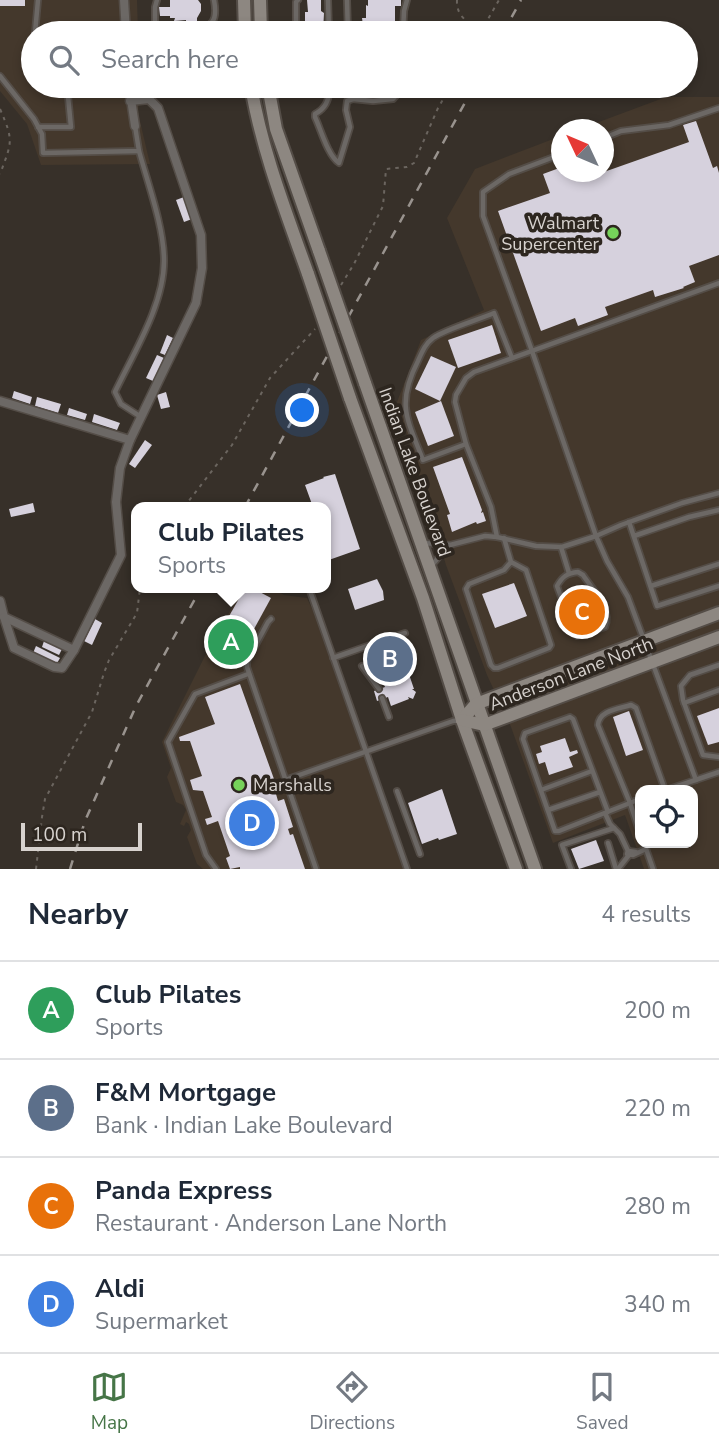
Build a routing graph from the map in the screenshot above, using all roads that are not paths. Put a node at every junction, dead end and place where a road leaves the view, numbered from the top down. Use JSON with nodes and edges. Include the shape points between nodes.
{"nodes":[{"id":1,"x":38,"y":0,"type":"edge"},
{"id":2,"x":124,"y":0,"type":"edge"},
{"id":3,"x":157,"y":0,"type":"edge"},
{"id":4,"x":214,"y":0,"type":"edge"},
{"id":5,"x":244,"y":0,"type":"edge"},
{"id":6,"x":260,"y":0,"type":"edge"},
{"id":7,"x":298,"y":0,"type":"edge"},
{"id":8,"x":328,"y":0,"type":"edge"},
{"id":9,"x":346,"y":0,"type":"edge"},
{"id":10,"x":407,"y":0,"type":"edge"},
{"id":11,"x":36,"y":21,"type":"edge"},
{"id":12,"x":125,"y":21,"type":"edge"},
{"id":13,"x":155,"y":21,"type":"edge"},
{"id":14,"x":214,"y":21,"type":"edge"},
{"id":15,"x":245,"y":21,"type":"edge"},
{"id":16,"x":261,"y":21,"type":"edge"},
{"id":17,"x":296,"y":21,"type":"edge"},
{"id":18,"x":329,"y":21,"type":"edge"},
{"id":19,"x":347,"y":21,"type":"edge"},
{"id":20,"x":404,"y":21,"type":"edge"},
{"id":21,"x":0,"y":76,"type":"edge"},
{"id":22,"x":68,"y":98,"type":"edge"},
{"id":23,"x":253,"y":98,"type":"edge"},
{"id":24,"x":270,"y":98,"type":"edge"},
{"id":25,"x":328,"y":98,"type":"edge"},
{"id":26,"x":394,"y":98,"type":"edge"},
{"id":27,"x":353,"y":99,"type":"joint"},
{"id":28,"x":130,"y":101,"type":"joint"},
{"id":29,"x":719,"y":108,"type":"edge"},
{"id":30,"x":135,"y":126,"type":"joint"},
{"id":31,"x":38,"y":127,"type":"junction"},
{"id":32,"x":614,"y":134,"type":"edge"},
{"id":33,"x":139,"y":151,"type":"junction"},
{"id":34,"x":551,"y":158,"type":"edge"},
{"id":35,"x":719,"y":283,"type":"edge"},
{"id":36,"x":532,"y":351,"type":"junction"},
{"id":37,"x":512,"y":358,"type":"junction"},
{"id":38,"x":0,"y":401,"type":"edge"},
{"id":39,"x":141,"y":417,"type":"junction"},
{"id":40,"x":130,"y":440,"type":"junction"},
{"id":41,"x":466,"y":444,"type":"junction"},
{"id":42,"x":719,"y":493,"type":"edge"},
{"id":43,"x":719,"y":510,"type":"edge"},
{"id":44,"x":629,"y":522,"type":"junction"},
{"id":45,"x":596,"y":536,"type":"junction"},
{"id":46,"x":634,"y":536,"type":"junction"},
{"id":47,"x":497,"y":537,"type":"junction"},
{"id":48,"x":504,"y":538,"type":"junction"},
{"id":49,"x":420,"y":542,"type":"junction"},
{"id":50,"x":450,"y":544,"type":"junction"},
{"id":51,"x":561,"y":547,"type":"junction"},
{"id":52,"x":511,"y":562,"type":"junction"},
{"id":53,"x":719,"y":564,"type":"edge"},
{"id":54,"x":430,"y":568,"type":"junction"},
{"id":55,"x":569,"y":573,"type":"junction"},
{"id":56,"x":650,"y":586,"type":"junction"},
{"id":57,"x":719,"y":586,"type":"edge"},
{"id":58,"x":311,"y":593,"type":"edge"},
{"id":59,"x":0,"y":601,"type":"edge"},
{"id":60,"x":719,"y":613,"type":"edge"},
{"id":61,"x":4,"y":617,"type":"junction"},
{"id":62,"x":271,"y":619,"type":"dead end"},
{"id":63,"x":405,"y":633,"type":"dead end"},
{"id":64,"x":719,"y":637,"type":"edge"},
{"id":65,"x":644,"y":641,"type":"junction"},
{"id":66,"x":74,"y":650,"type":"junction"},
{"id":67,"x":333,"y":658,"type":"junction"},
{"id":68,"x":652,"y":661,"type":"junction"},
{"id":69,"x":719,"y":664,"type":"edge"},
{"id":70,"x":362,"y":666,"type":"dead end"},
{"id":71,"x":248,"y":674,"type":"junction"},
{"id":72,"x":379,"y":689,"type":"dead end"},
{"id":73,"x":719,"y":690,"type":"edge"},
{"id":74,"x":382,"y":698,"type":"dead end"},
{"id":75,"x":684,"y":703,"type":"junction"},
{"id":76,"x":476,"y":704,"type":"junction"},
{"id":77,"x":388,"y":717,"type":"dead end"},
{"id":78,"x":462,"y":720,"type":"junction"},
{"id":79,"x":484,"y":725,"type":"junction"},
{"id":80,"x":367,"y":751,"type":"junction"},
{"id":81,"x":719,"y":757,"type":"edge"},
{"id":82,"x":592,"y":771,"type":"junction"},
{"id":83,"x":719,"y":772,"type":"edge"},
{"id":84,"x":285,"y":780,"type":"junction"},
{"id":85,"x":696,"y":780,"type":"junction"},
{"id":86,"x":664,"y":785,"type":"edge"},
{"id":87,"x":681,"y":785,"type":"edge"},
{"id":88,"x":541,"y":790,"type":"junction"},
{"id":89,"x":397,"y":791,"type":"dead end"},
{"id":90,"x":600,"y":792,"type":"junction"},
{"id":91,"x":635,"y":801,"type":"edge"},
{"id":92,"x":630,"y":803,"type":"junction"},
{"id":93,"x":548,"y":810,"type":"junction"},
{"id":94,"x":607,"y":812,"type":"junction"},
{"id":95,"x":635,"y":818,"type":"edge"},
{"id":96,"x":614,"y":828,"type":"junction"},
{"id":97,"x":604,"y":831,"type":"junction"},
{"id":98,"x":642,"y":848,"type":"edge"},
{"id":99,"x":646,"y":848,"type":"edge"},
{"id":100,"x":629,"y":853,"type":"junction"},
{"id":101,"x":420,"y":854,"type":"dead end"},
{"id":102,"x":216,"y":869,"type":"edge"},
{"id":103,"x":316,"y":869,"type":"edge"},
{"id":104,"x":407,"y":869,"type":"edge"},
{"id":105,"x":516,"y":869,"type":"edge"},
{"id":106,"x":535,"y":869,"type":"edge"},
{"id":107,"x":571,"y":869,"type":"edge"},
{"id":108,"x":617,"y":869,"type":"edge"},
{"id":109,"x":653,"y":869,"type":"edge"}],
"edges":[{"from":1,"to":11,"type":"lane"},
{"from":2,"to":12,"type":"street"},
{"from":3,"to":13,"type":"lane"},
{"from":4,"to":14,"type":"lane"},
{"from":5,"to":15,"type":"main road"},
{"from":6,"to":16,"type":"main road"},
{"from":7,"to":17,"type":"lane"},
{"from":8,"to":18,"type":"lane"},
{"from":9,"to":19,"type":"lane"},
{"from":10,"to":20,"type":"lane"},
{"from":21,"to":31,"type":"lane"},
{"from":22,"to":31,"type":"lane","via":[[71,127]]},
{"from":23,"to":78,"type":"main road","name":"Indian Lake Boulevard","bridge":true,"via":[[273,177]]},
{"from":24,"to":49,"type":"main road","name":"Indian Lake Boulevard","bridge":true,"via":[[276,129]]},
{"from":25,"to":27,"type":"lane","via":[[315,114],[331,155],[339,163],[350,127],[347,101]]},
{"from":26,"to":27,"type":"lane"},
{"from":28,"to":30,"type":"street"},
{"from":28,"to":39,"type":"street","via":[[149,99],[158,108],[201,235],[196,303]]},
{"from":29,"to":32,"type":"lane","via":[[670,125]]},
{"from":30,"to":33,"type":"lane"},
{"from":31,"to":33,"type":"lane","via":[[43,153]]},
{"from":33,"to":39,"type":"lane","via":[[164,261],[159,293],[115,392],[121,404]]},
{"from":34,"to":36,"type":"lane","via":[[509,174],[483,192],[483,216]]},
{"from":35,"to":36,"type":"lane"},
{"from":36,"to":37,"type":"lane"},
{"from":36,"to":45,"type":"lane"},
{"from":37,"to":41,"type":"lane","via":[[474,372],[456,395]]},
{"from":37,"to":41,"type":"lane","via":[[494,313],[426,344],[404,405],[423,460]]},
{"from":38,"to":40,"type":"street"},
{"from":39,"to":40,"type":"street"},
{"from":40,"to":66,"type":"street","via":[[120,468],[116,502],[121,555]]},
{"from":41,"to":47,"type":"lane","via":[[491,507]]},
{"from":42,"to":44,"type":"lane"},
{"from":43,"to":46,"type":"lane"},
{"from":44,"to":45,"type":"lane"},
{"from":44,"to":46,"type":"lane"},
{"from":45,"to":51,"type":"lane"},
{"from":45,"to":65,"type":"lane","via":[[628,597]]},
{"from":46,"to":56,"type":"lane"},
{"from":47,"to":48,"type":"lane"},
{"from":47,"to":50,"type":"lane"},
{"from":48,"to":51,"type":"lane"},
{"from":48,"to":52,"type":"lane"},
{"from":49,"to":50,"type":"lane"},
{"from":49,"to":54,"type":"main road","name":"Indian Lake Boulevard"},
{"from":50,"to":54,"type":"lane"},
{"from":51,"to":55,"type":"lane"},
{"from":52,"to":52,"type":"lane","via":[[466,589],[491,665],[498,668],[551,645],[526,570]]},
{"from":53,"to":56,"type":"lane"},
{"from":54,"to":76,"type":"main road","name":"Indian Lake Boulevard"},
{"from":55,"to":55,"type":"lane","via":[[556,586],[574,633],[578,636],[605,627],[604,606],[583,575]]},
{"from":56,"to":57,"type":"lane","via":[[657,606]]},
{"from":58,"to":67,"type":"lane"},
{"from":59,"to":61,"type":"street"},
{"from":60,"to":65,"type":"main road","name":"Anderson Lane North"},
{"from":61,"to":66,"type":"street"},
{"from":61,"to":66,"type":"street","via":[[14,648],[54,667],[62,668]]},
{"from":62,"to":71,"type":"lane","via":[[247,661]]},
{"from":63,"to":67,"type":"lane"},
{"from":64,"to":68,"type":"main road","name":"Anderson Lane North"},
{"from":65,"to":68,"type":"lane"},
{"from":65,"to":76,"type":"main road","name":"Anderson Lane North"},
{"from":67,"to":80,"type":"lane"},
{"from":68,"to":79,"type":"main road","name":"Anderson Lane North"},
{"from":68,"to":85,"type":"lane"},
{"from":69,"to":75,"type":"lane","via":[[690,675],[681,686]]},
{"from":70,"to":72,"type":"lane"},
{"from":71,"to":84,"type":"lane"},
{"from":71,"to":102,"type":"lane","via":[[195,694],[167,742],[206,855]]},
{"from":73,"to":75,"type":"lane"},
{"from":74,"to":77,"type":"lane"},
{"from":75,"to":81,"type":"lane","via":[[703,755]]},
{"from":76,"to":78,"type":"main road","name":"Anderson Lane North"},
{"from":76,"to":79,"type":"main road","name":"Indian Lake Boulevard"},
{"from":78,"to":79,"type":"main road","name":"Anderson Lane North"},
{"from":78,"to":80,"type":"lane"},
{"from":78,"to":105,"type":"main road","name":"Indian Lake Boulevard"},
{"from":79,"to":106,"type":"main road","name":"Indian Lake Boulevard"},
{"from":80,"to":84,"type":"lane"},
{"from":80,"to":104,"type":"lane"},
{"from":82,"to":88,"type":"lane"},
{"from":82,"to":88,"type":"lane","via":[[570,717],[525,733],[523,739]]},
{"from":82,"to":90,"type":"lane"},
{"from":83,"to":85,"type":"lane"},
{"from":84,"to":103,"type":"lane"},
{"from":85,"to":87,"type":"lane"},
{"from":86,"to":92,"type":"lane","via":[[636,708],[631,705],[602,714],[598,725]]},
{"from":88,"to":93,"type":"lane"},
{"from":89,"to":101,"type":"lane"},
{"from":90,"to":93,"type":"lane"},
{"from":90,"to":94,"type":"lane"},
{"from":91,"to":92,"type":"lane"},
{"from":92,"to":94,"type":"lane"},
{"from":92,"to":95,"type":"lane"},
{"from":93,"to":94,"type":"lane","via":[[555,831]]},
{"from":94,"to":96,"type":"lane"},
{"from":96,"to":97,"type":"lane"},
{"from":96,"to":100,"type":"lane"},
{"from":97,"to":107,"type":"lane","via":[[562,845]]},
{"from":97,"to":108,"type":"lane"},
{"from":98,"to":100,"type":"lane"},
{"from":99,"to":109,"type":"lane"},
{"from":100,"to":108,"type":"lane"}]}
